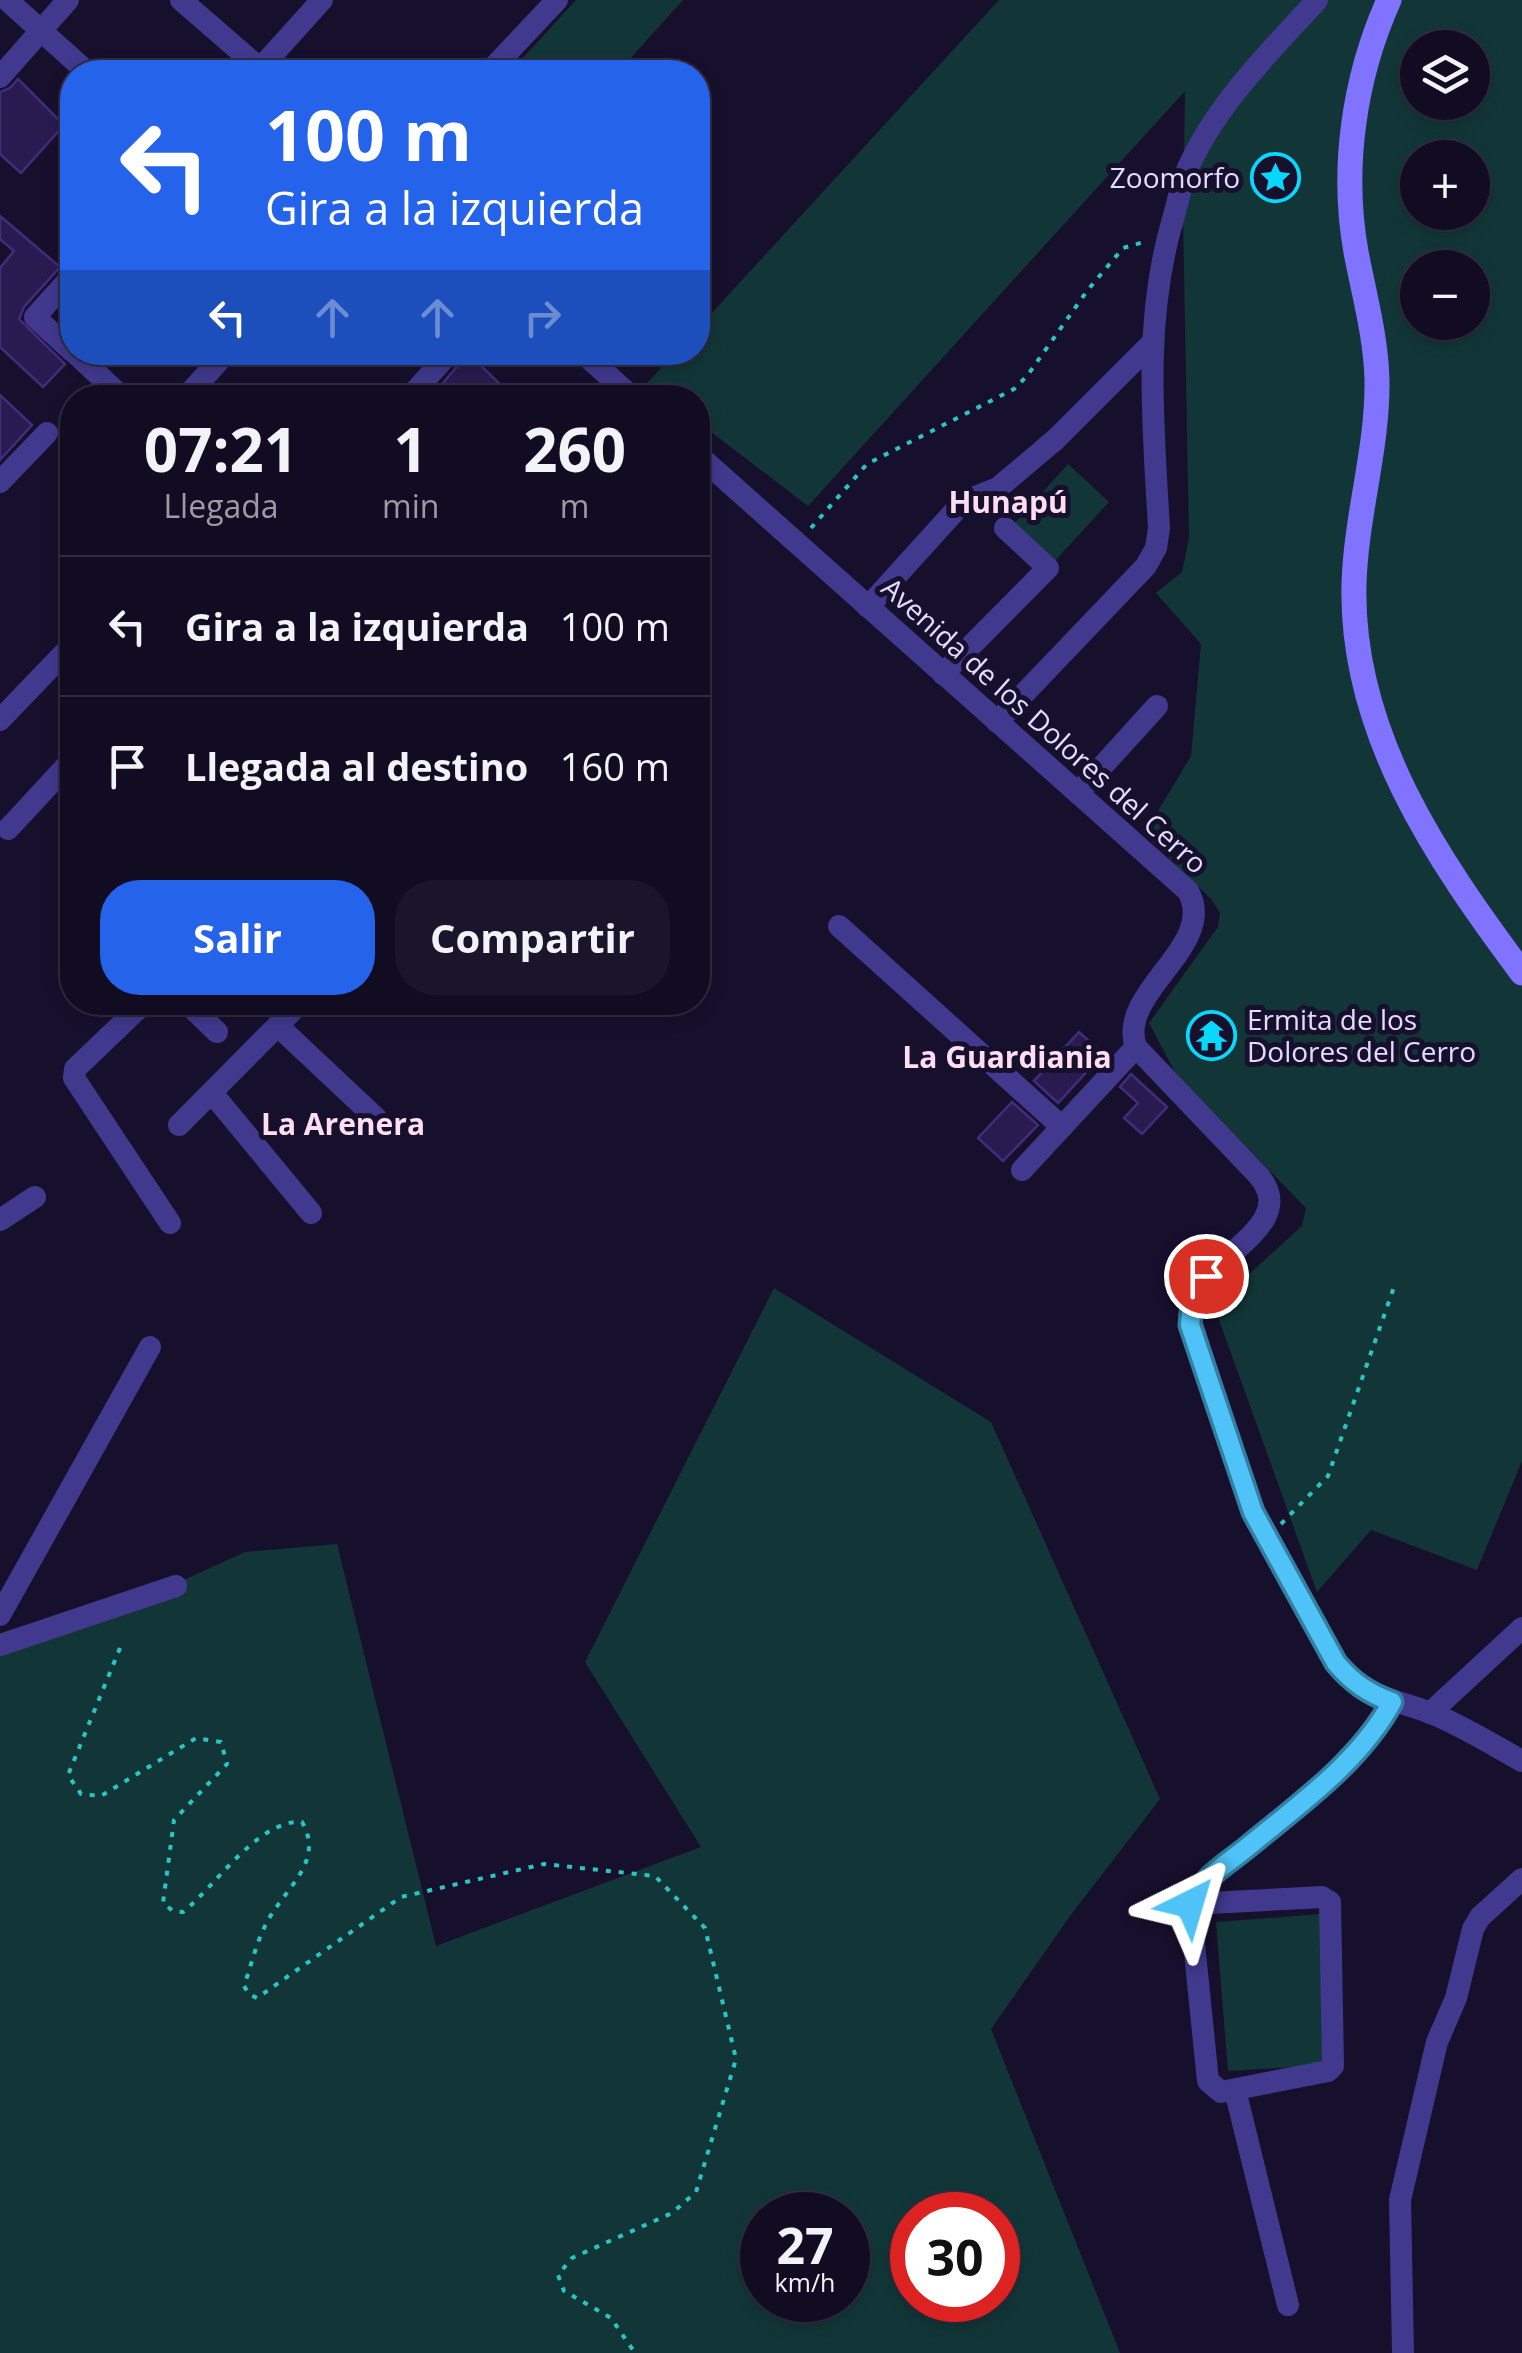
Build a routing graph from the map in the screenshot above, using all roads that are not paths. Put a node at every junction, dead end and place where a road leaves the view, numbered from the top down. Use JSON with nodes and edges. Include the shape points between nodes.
{"nodes":[{"id":1,"x":7,"y":0,"type":"edge"},
{"id":2,"x":68,"y":0,"type":"edge"},
{"id":3,"x":181,"y":0,"type":"edge"},
{"id":4,"x":322,"y":0,"type":"edge"},
{"id":5,"x":558,"y":0,"type":"edge"},
{"id":6,"x":1317,"y":0,"type":"edge"},
{"id":7,"x":1389,"y":0,"type":"edge"},
{"id":8,"x":41,"y":31,"type":"junction"},
{"id":9,"x":74,"y":60,"type":"edge"},
{"id":10,"x":249,"y":60,"type":"edge"},
{"id":11,"x":270,"y":60,"type":"edge"},
{"id":12,"x":500,"y":60,"type":"edge"},
{"id":13,"x":0,"y":77,"type":"edge"},
{"id":14,"x":60,"y":290,"type":"edge"},
{"id":15,"x":60,"y":340,"type":"edge"},
{"id":16,"x":1153,"y":342,"type":"junction"},
{"id":17,"x":87,"y":365,"type":"edge"},
{"id":18,"x":215,"y":365,"type":"edge"},
{"id":19,"x":438,"y":365,"type":"edge"},
{"id":20,"x":596,"y":365,"type":"edge"},
{"id":21,"x":109,"y":385,"type":"edge"},
{"id":22,"x":197,"y":385,"type":"edge"},
{"id":23,"x":421,"y":385,"type":"edge"},
{"id":24,"x":619,"y":385,"type":"edge"},
{"id":25,"x":47,"y":434,"type":"dead end"},
{"id":26,"x":710,"y":466,"type":"edge"},
{"id":27,"x":0,"y":482,"type":"edge"},
{"id":28,"x":1005,"y":528,"type":"dead end"},
{"id":29,"x":868,"y":607,"type":"junction"},
{"id":30,"x":60,"y":658,"type":"edge"},
{"id":31,"x":944,"y":674,"type":"junction"},
{"id":32,"x":1157,"y":706,"type":"dead end"},
{"id":33,"x":0,"y":720,"type":"edge"},
{"id":34,"x":997,"y":722,"type":"junction"},
{"id":35,"x":60,"y":773,"type":"edge"},
{"id":36,"x":1078,"y":793,"type":"junction"},
{"id":37,"x":8,"y":829,"type":"dead end"},
{"id":38,"x":839,"y":926,"type":"dead end"},
{"id":39,"x":1522,"y":973,"type":"edge"},
{"id":40,"x":131,"y":1015,"type":"edge"},
{"id":41,"x":199,"y":1015,"type":"edge"},
{"id":42,"x":289,"y":1015,"type":"edge"},
{"id":43,"x":278,"y":1026,"type":"junction"},
{"id":44,"x":216,"y":1032,"type":"dead end"},
{"id":45,"x":1136,"y":1048,"type":"junction"},
{"id":46,"x":212,"y":1093,"type":"junction"},
{"id":47,"x":377,"y":1118,"type":"dead end"},
{"id":48,"x":179,"y":1126,"type":"dead end"},
{"id":49,"x":1062,"y":1127,"type":"junction"},
{"id":50,"x":1022,"y":1170,"type":"dead end"},
{"id":51,"x":36,"y":1197,"type":"dead end"},
{"id":52,"x":311,"y":1213,"type":"dead end"},
{"id":53,"x":0,"y":1220,"type":"edge"},
{"id":54,"x":170,"y":1223,"type":"dead end"},
{"id":55,"x":150,"y":1346,"type":"dead end"},
{"id":56,"x":176,"y":1586,"type":"dead end"},
{"id":57,"x":0,"y":1615,"type":"edge"},
{"id":58,"x":1522,"y":1628,"type":"edge"},
{"id":59,"x":0,"y":1646,"type":"edge"},
{"id":60,"x":1392,"y":1702,"type":"junction"},
{"id":61,"x":1430,"y":1713,"type":"junction"},
{"id":62,"x":1522,"y":1761,"type":"edge"},
{"id":63,"x":1522,"y":1879,"type":"edge"},
{"id":64,"x":1190,"y":1904,"type":"junction"},
{"id":65,"x":1235,"y":2090,"type":"junction"},
{"id":66,"x":1288,"y":2305,"type":"dead end"},
{"id":67,"x":1403,"y":2353,"type":"edge"}],
"edges":[{"from":1,"to":8,"type":"street"},
{"from":2,"to":8,"type":"street"},
{"from":3,"to":10,"type":"street"},
{"from":4,"to":11,"type":"street"},
{"from":5,"to":12,"type":"street"},
{"from":6,"to":16,"type":"street","via":[[1240,84],[1188,167],[1158,274]]},
{"from":7,"to":39,"type":"street","via":[[1359,90],[1349,170],[1377,377],[1354,582],[1356,644],[1386,752],[1459,888]]},
{"from":8,"to":9,"type":"street"},
{"from":8,"to":13,"type":"street"},
{"from":14,"to":15,"type":"street","via":[[36,317]]},
{"from":16,"to":29,"type":"street","via":[[998,488],[963,502]]},
{"from":16,"to":34,"type":"street","via":[[1156,548]]},
{"from":17,"to":21,"type":"street"},
{"from":18,"to":22,"type":"street"},
{"from":19,"to":23,"type":"street"},
{"from":20,"to":24,"type":"street"},
{"from":25,"to":27,"type":"street"},
{"from":26,"to":29,"type":"street","name":"Avenida de los Dolores del Cerro"},
{"from":28,"to":31,"type":"street","via":[[1048,568]]},
{"from":29,"to":31,"type":"street","name":"Avenida de los Dolores del Cerro"},
{"from":30,"to":33,"type":"street"},
{"from":31,"to":34,"type":"street","name":"Avenida de los Dolores del Cerro"},
{"from":32,"to":36,"type":"street"},
{"from":34,"to":36,"type":"street","name":"Avenida de los Dolores del Cerro"},
{"from":35,"to":37,"type":"street"},
{"from":36,"to":45,"type":"street","name":"Avenida de los Dolores del Cerro","via":[[1182,884],[1195,908],[1191,931],[1136,1015]]},
{"from":38,"to":49,"type":"street"},
{"from":40,"to":54,"type":"street","via":[[75,1069],[74,1078]]},
{"from":41,"to":44,"type":"street"},
{"from":42,"to":43,"type":"street"},
{"from":43,"to":46,"type":"street"},
{"from":43,"to":47,"type":"street"},
{"from":45,"to":49,"type":"street"},
{"from":45,"to":60,"type":"street","via":[[1269,1192],[1262,1226],[1198,1285],[1190,1325],[1253,1512],[1336,1663],[1367,1693]]},
{"from":46,"to":48,"type":"street"},
{"from":46,"to":52,"type":"street"},
{"from":49,"to":50,"type":"street"},
{"from":51,"to":53,"type":"street"},
{"from":55,"to":57,"type":"street"},
{"from":56,"to":59,"type":"street"},
{"from":58,"to":61,"type":"street"},
{"from":60,"to":61,"type":"street"},
{"from":60,"to":64,"type":"street","via":[[1334,1773],[1203,1881]]},
{"from":61,"to":62,"type":"street"},
{"from":63,"to":67,"type":"street","via":[[1473,1929],[1437,2042],[1400,2200]]},
{"from":64,"to":65,"type":"street","via":[[1208,2080],[1215,2090]]},
{"from":64,"to":65,"type":"street","via":[[1322,1897],[1330,1902],[1332,2066],[1322,2074]]},
{"from":65,"to":66,"type":"street"}]}
